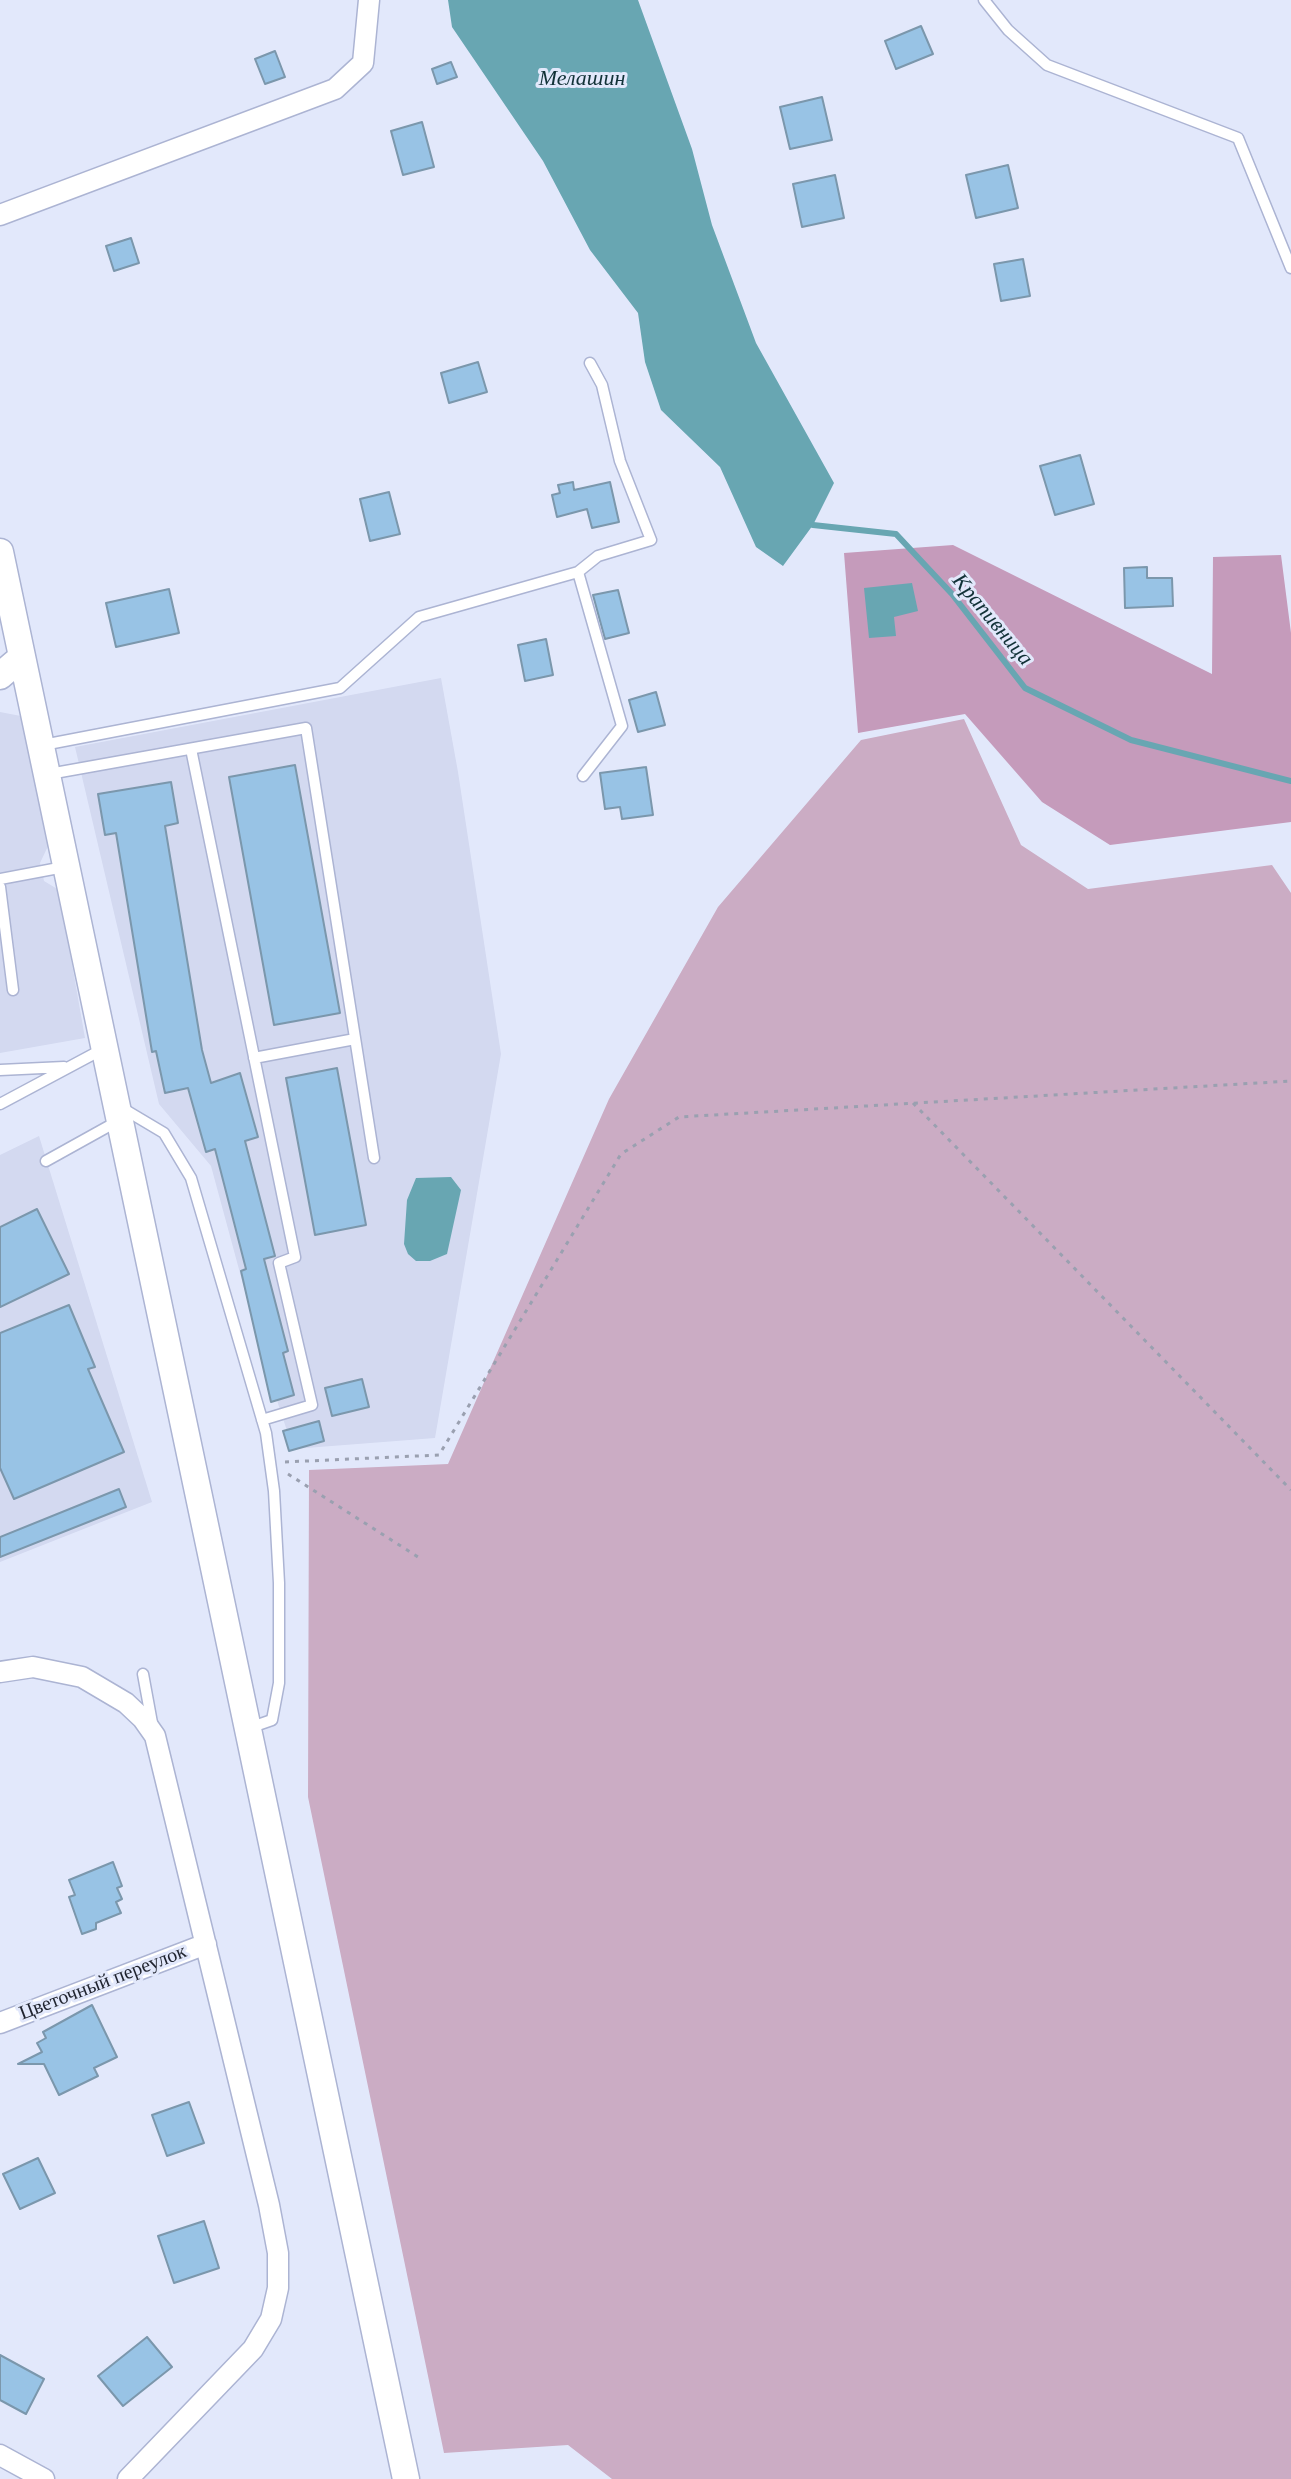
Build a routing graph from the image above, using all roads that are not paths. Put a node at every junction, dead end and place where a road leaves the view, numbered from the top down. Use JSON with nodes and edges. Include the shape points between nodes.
{"nodes":[{"id":1,"x":369,"y":0,"type":"edge"},
{"id":2,"x":984,"y":0,"type":"edge"},
{"id":3,"x":0,"y":215,"type":"edge"},
{"id":4,"x":1291,"y":268,"type":"edge"},
{"id":5,"x":590,"y":363,"type":"dead end"},
{"id":6,"x":0,"y":552,"type":"edge"},
{"id":7,"x":578,"y":572,"type":"junction"},
{"id":8,"x":22,"y":657,"type":"junction"},
{"id":9,"x":0,"y":676,"type":"edge"},
{"id":10,"x":41,"y":746,"type":"junction"},
{"id":11,"x":191,"y":749,"type":"junction"},
{"id":12,"x":47,"y":775,"type":"junction"},
{"id":13,"x":583,"y":776,"type":"dead end"},
{"id":14,"x":66,"y":866,"type":"junction"},
{"id":15,"x":0,"y":879,"type":"edge"},
{"id":16,"x":0,"y":887,"type":"edge"},
{"id":17,"x":13,"y":990,"type":"dead end"},
{"id":18,"x":355,"y":1039,"type":"junction"},
{"id":19,"x":105,"y":1048,"type":"junction"},
{"id":20,"x":254,"y":1058,"type":"junction"},
{"id":21,"x":70,"y":1066,"type":"junction"},
{"id":22,"x":0,"y":1070,"type":"edge"},
{"id":23,"x":0,"y":1104,"type":"edge"},
{"id":24,"x":119,"y":1113,"type":"junction"},
{"id":25,"x":374,"y":1158,"type":"dead end"},
{"id":26,"x":46,"y":1161,"type":"dead end"},
{"id":27,"x":262,"y":1420,"type":"junction"},
{"id":28,"x":0,"y":1672,"type":"edge"},
{"id":29,"x":143,"y":1674,"type":"dead end"},
{"id":30,"x":248,"y":1728,"type":"junction"},
{"id":31,"x":155,"y":1736,"type":"junction"},
{"id":32,"x":206,"y":1944,"type":"junction"},
{"id":33,"x":0,"y":2023,"type":"edge"},
{"id":34,"x":0,"y":2455,"type":"edge"},
{"id":35,"x":44,"y":2479,"type":"edge"},
{"id":36,"x":128,"y":2479,"type":"edge"},
{"id":37,"x":406,"y":2479,"type":"edge"}],
"edges":[{"from":1,"to":3,"type":"street","via":[[363,63],[335,89]]},
{"from":2,"to":4,"type":"lane","via":[[1047,65],[1238,138]]},
{"from":5,"to":7,"type":"lane","via":[[602,385],[620,461],[651,540],[598,556]]},
{"from":6,"to":8,"type":"street"},
{"from":7,"to":10,"type":"lane","via":[[419,617],[340,688]]},
{"from":7,"to":13,"type":"lane","via":[[622,726]]},
{"from":8,"to":9,"type":"street"},
{"from":8,"to":10,"type":"street"},
{"from":10,"to":12,"type":"street"},
{"from":11,"to":12,"type":"lane"},
{"from":11,"to":18,"type":"lane","via":[[306,728]]},
{"from":11,"to":20,"type":"lane"},
{"from":12,"to":14,"type":"street"},
{"from":14,"to":15,"type":"lane"},
{"from":14,"to":19,"type":"street"},
{"from":16,"to":17,"type":"lane"},
{"from":18,"to":20,"type":"lane"},
{"from":18,"to":25,"type":"lane"},
{"from":19,"to":21,"type":"lane"},
{"from":19,"to":24,"type":"street"},
{"from":20,"to":27,"type":"lane","via":[[295,1257],[279,1263],[312,1405]]},
{"from":21,"to":22,"type":"lane"},
{"from":21,"to":23,"type":"lane"},
{"from":24,"to":26,"type":"lane"},
{"from":24,"to":27,"type":"lane","via":[[164,1133],[191,1178]]},
{"from":24,"to":30,"type":"street"},
{"from":27,"to":30,"type":"lane","via":[[274,1491],[279,1683],[272,1720]]},
{"from":28,"to":31,"type":"street","via":[[33,1667],[82,1677],[126,1703]]},
{"from":29,"to":31,"type":"lane"},
{"from":30,"to":37,"type":"street"},
{"from":31,"to":32,"type":"street"},
{"from":32,"to":33,"type":"street","name":"Цветочный переулок"},
{"from":32,"to":36,"type":"street","via":[[269,2205],[278,2288],[271,2319],[253,2349]]},
{"from":34,"to":35,"type":"street"}]}
